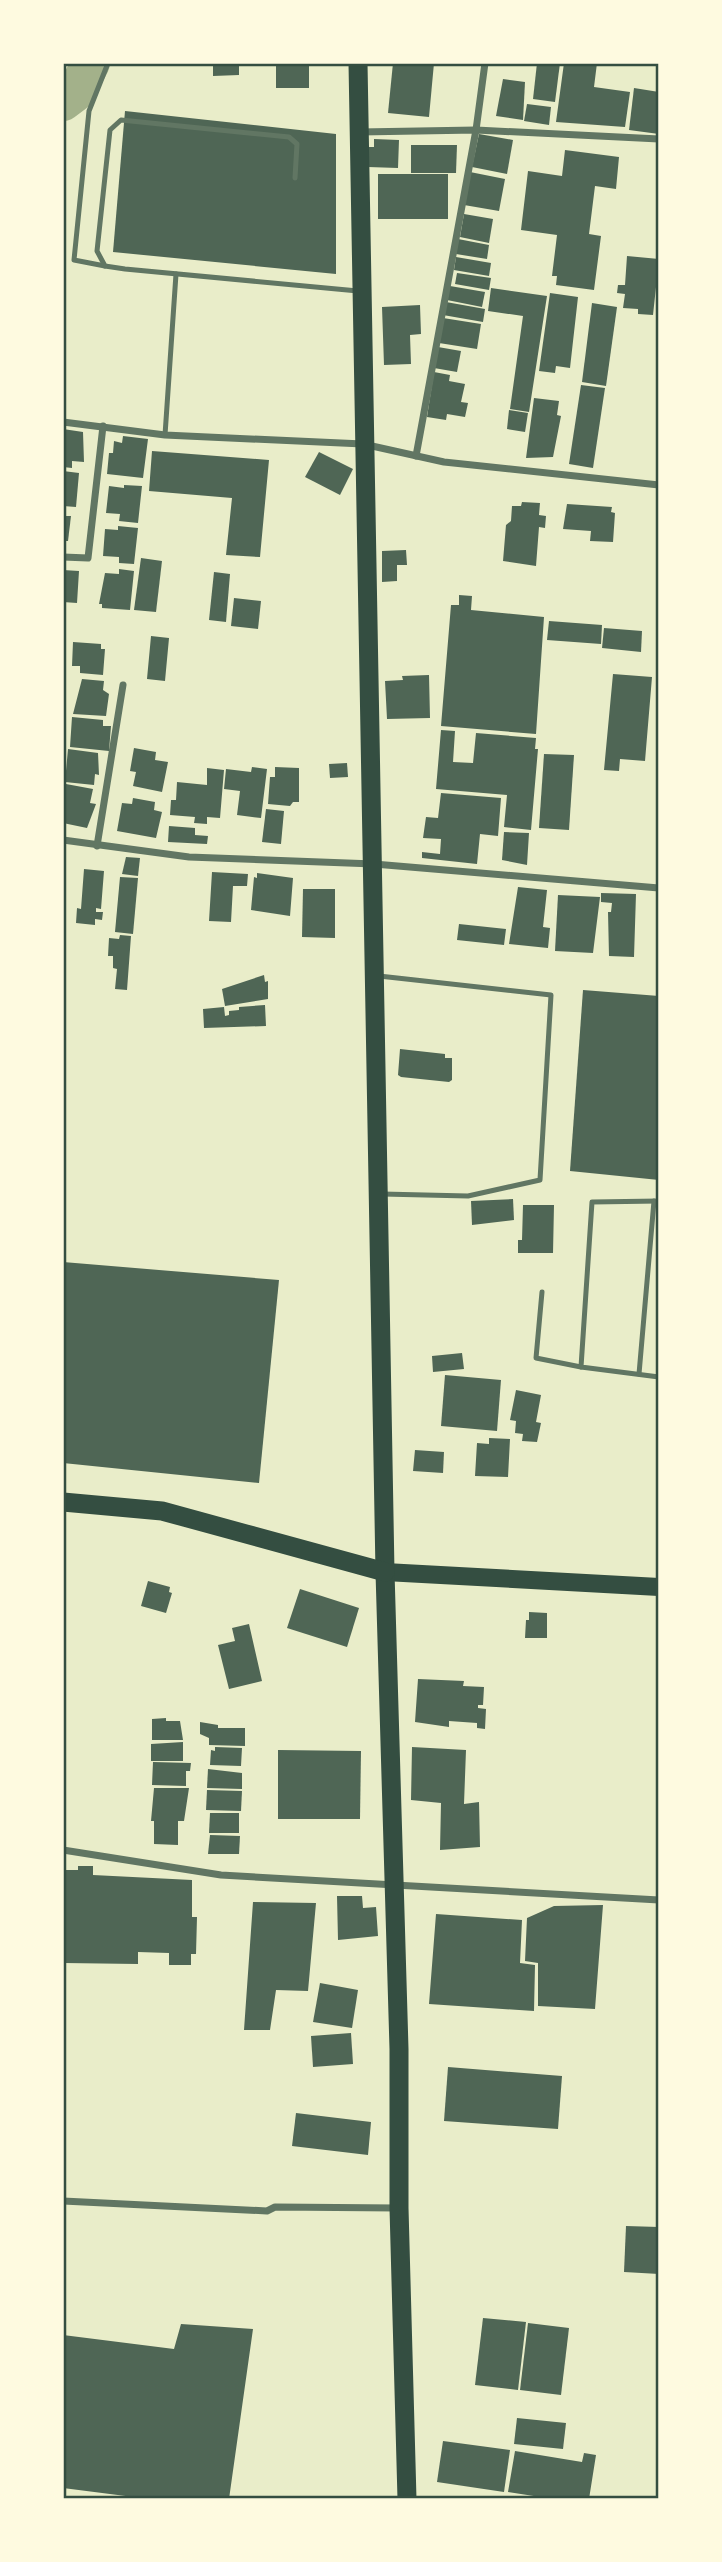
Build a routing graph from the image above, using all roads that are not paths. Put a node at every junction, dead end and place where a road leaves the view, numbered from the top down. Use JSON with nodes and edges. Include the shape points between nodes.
{"nodes":[{"id":1,"x":108,"y":63,"type":"edge"},
{"id":2,"x":358,"y":63,"type":"edge"},
{"id":3,"x":485,"y":63,"type":"edge"},
{"id":4,"x":476,"y":130,"type":"junction"},
{"id":5,"x":359,"y":132,"type":"junction"},
{"id":6,"x":659,"y":139,"type":"edge"},
{"id":7,"x":295,"y":178,"type":"dead end"},
{"id":8,"x":105,"y":266,"type":"junction"},
{"id":9,"x":176,"y":274,"type":"junction"},
{"id":10,"x":361,"y":292,"type":"junction"},
{"id":11,"x":63,"y":422,"type":"edge"},
{"id":12,"x":103,"y":426,"type":"junction"},
{"id":13,"x":165,"y":435,"type":"junction"},
{"id":14,"x":363,"y":444,"type":"junction"},
{"id":15,"x":416,"y":456,"type":"junction"},
{"id":16,"x":659,"y":485,"type":"edge"},
{"id":17,"x":63,"y":557,"type":"edge"},
{"id":18,"x":123,"y":685,"type":"dead end"},
{"id":19,"x":63,"y":840,"type":"edge"},
{"id":20,"x":97,"y":846,"type":"junction"},
{"id":21,"x":374,"y":864,"type":"junction"},
{"id":22,"x":659,"y":888,"type":"edge"},
{"id":23,"x":376,"y":975,"type":"junction"},
{"id":24,"x":380,"y":1194,"type":"junction"},
{"id":25,"x":657,"y":1201,"type":"edge"},
{"id":26,"x":542,"y":1292,"type":"dead end"},
{"id":27,"x":581,"y":1367,"type":"junction"},
{"id":28,"x":639,"y":1374,"type":"junction"},
{"id":29,"x":659,"y":1377,"type":"edge"},
{"id":30,"x":63,"y":1502,"type":"edge"},
{"id":31,"x":385,"y":1572,"type":"junction"},
{"id":32,"x":659,"y":1587,"type":"edge"},
{"id":33,"x":63,"y":1850,"type":"edge"},
{"id":34,"x":394,"y":1883,"type":"junction"},
{"id":35,"x":659,"y":1900,"type":"edge"},
{"id":36,"x":63,"y":2201,"type":"edge"},
{"id":37,"x":399,"y":2207,"type":"junction"},
{"id":38,"x":407,"y":2499,"type":"edge"}],
"edges":[{"from":1,"to":8,"type":"lane","via":[[89,111],[74,260]]},
{"from":2,"to":5,"type":"highway"},
{"from":3,"to":4,"type":"street"},
{"from":4,"to":5,"type":"street"},
{"from":4,"to":6,"type":"street"},
{"from":4,"to":15,"type":"street"},
{"from":5,"to":10,"type":"highway"},
{"from":7,"to":8,"type":"lane","via":[[297,144],[289,137],[121,120],[110,130],[97,251]]},
{"from":8,"to":9,"type":"lane"},
{"from":9,"to":10,"type":"lane"},
{"from":9,"to":13,"type":"lane"},
{"from":10,"to":14,"type":"highway"},
{"from":11,"to":12,"type":"street"},
{"from":12,"to":13,"type":"street"},
{"from":12,"to":17,"type":"street","via":[[88,558]]},
{"from":13,"to":14,"type":"street"},
{"from":14,"to":15,"type":"street"},
{"from":14,"to":21,"type":"highway"},
{"from":15,"to":16,"type":"street"},
{"from":18,"to":20,"type":"street"},
{"from":19,"to":20,"type":"street"},
{"from":20,"to":21,"type":"street","via":[[189,857]]},
{"from":21,"to":22,"type":"street"},
{"from":21,"to":23,"type":"highway"},
{"from":23,"to":24,"type":"highway"},
{"from":23,"to":24,"type":"lane","via":[[551,995],[540,1180],[468,1196]]},
{"from":24,"to":31,"type":"highway"},
{"from":25,"to":27,"type":"lane","via":[[592,1202]]},
{"from":25,"to":28,"type":"lane"},
{"from":26,"to":27,"type":"lane","via":[[536,1358]]},
{"from":27,"to":28,"type":"lane"},
{"from":28,"to":29,"type":"lane"},
{"from":30,"to":31,"type":"highway","via":[[162,1511]]},
{"from":31,"to":32,"type":"main road"},
{"from":31,"to":34,"type":"highway"},
{"from":33,"to":34,"type":"street","via":[[221,1874]]},
{"from":34,"to":35,"type":"street"},
{"from":34,"to":37,"type":"highway"},
{"from":36,"to":37,"type":"street","via":[[267,2211],[275,2207]]},
{"from":37,"to":38,"type":"highway"}]}
